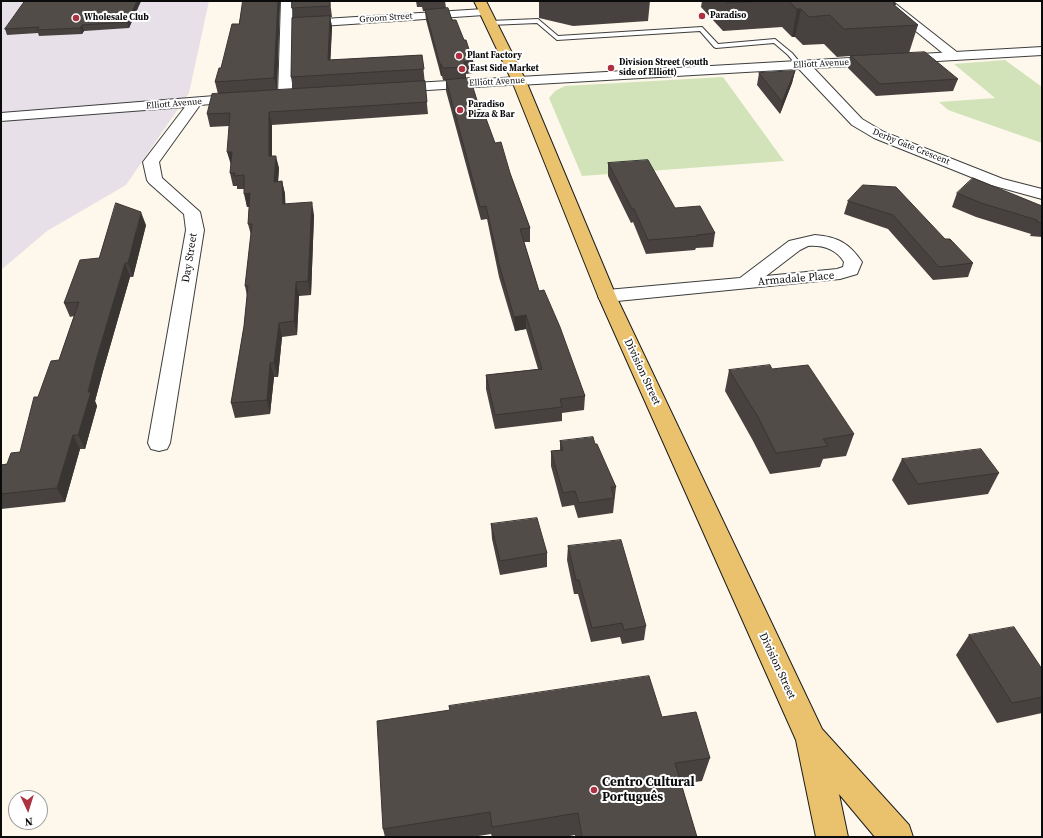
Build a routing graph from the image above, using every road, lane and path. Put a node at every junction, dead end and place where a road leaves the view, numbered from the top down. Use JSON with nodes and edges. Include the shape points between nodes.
{"nodes":[{"id":1,"x":287,"y":1,"type":"edge"},
{"id":2,"x":885,"y":1,"type":"edge"},
{"id":3,"x":485,"y":12,"type":"edge"},
{"id":4,"x":287,"y":25,"type":"junction"},
{"id":5,"x":1042,"y":51,"type":"edge"},
{"id":6,"x":954,"y":56,"type":"junction"},
{"id":7,"x":801,"y":65,"type":"junction"},
{"id":8,"x":519,"y":81,"type":"junction"},
{"id":9,"x":380,"y":89,"type":"edge"},
{"id":10,"x":301,"y":94,"type":"edge"},
{"id":11,"x":285,"y":95,"type":"junction"},
{"id":12,"x":270,"y":96,"type":"edge"},
{"id":13,"x":255,"y":97,"type":"edge"},
{"id":14,"x":195,"y":102,"type":"junction"},
{"id":15,"x":1,"y":117,"type":"edge"},
{"id":16,"x":1042,"y":194,"type":"edge"},
{"id":17,"x":745,"y":284,"type":"junction"},
{"id":18,"x":607,"y":296,"type":"junction"},
{"id":19,"x":159,"y":443,"type":"dead end"},
{"id":20,"x":811,"y":740,"type":"junction"},
{"id":21,"x":832,"y":837,"type":"edge"},
{"id":22,"x":897,"y":837,"type":"edge"}],
"edges":[{"from":1,"to":4,"type":"street"},
{"from":2,"to":6,"type":"street"},
{"from":3,"to":4,"type":"street","name":"Groom Street"},
{"from":3,"to":7,"type":"lane","via":[[538,20],[557,38],[702,29],[716,46],[775,41]]},
{"from":3,"to":8,"type":"main road","name":"Division Street"},
{"from":4,"to":11,"type":"street"},
{"from":5,"to":6,"type":"street","name":"Elliott Avenue"},
{"from":6,"to":7,"type":"street","name":"Elliott Avenue"},
{"from":7,"to":8,"type":"street","name":"Elliott Avenue"},
{"from":7,"to":16,"type":"street","name":"Derby Gate Crescent","via":[[866,129],[997,182]]},
{"from":8,"to":9,"type":"street","name":"Elliott Avenue"},
{"from":8,"to":18,"type":"main road","name":"Division Street"},
{"from":10,"to":11,"type":"street"},
{"from":11,"to":12,"type":"street"},
{"from":13,"to":14,"type":"street","name":"Elliott Avenue"},
{"from":14,"to":15,"type":"street","name":"Elliott Avenue"},
{"from":14,"to":19,"type":"street","name":"Day Street","via":[[151,162],[156,180],[192,212],[194,230]]},
{"from":17,"to":17,"type":"street","name":"Armadale Place","via":[[840,274],[851,270],[853,262],[849,253],[829,242],[814,240],[798,243]]},
{"from":17,"to":18,"type":"street","name":"Armadale Place"},
{"from":18,"to":20,"type":"main road","name":"Division Street"},
{"from":20,"to":21,"type":"main road","name":"Division Street"},
{"from":20,"to":22,"type":"main road","name":"Division Street"}]}
